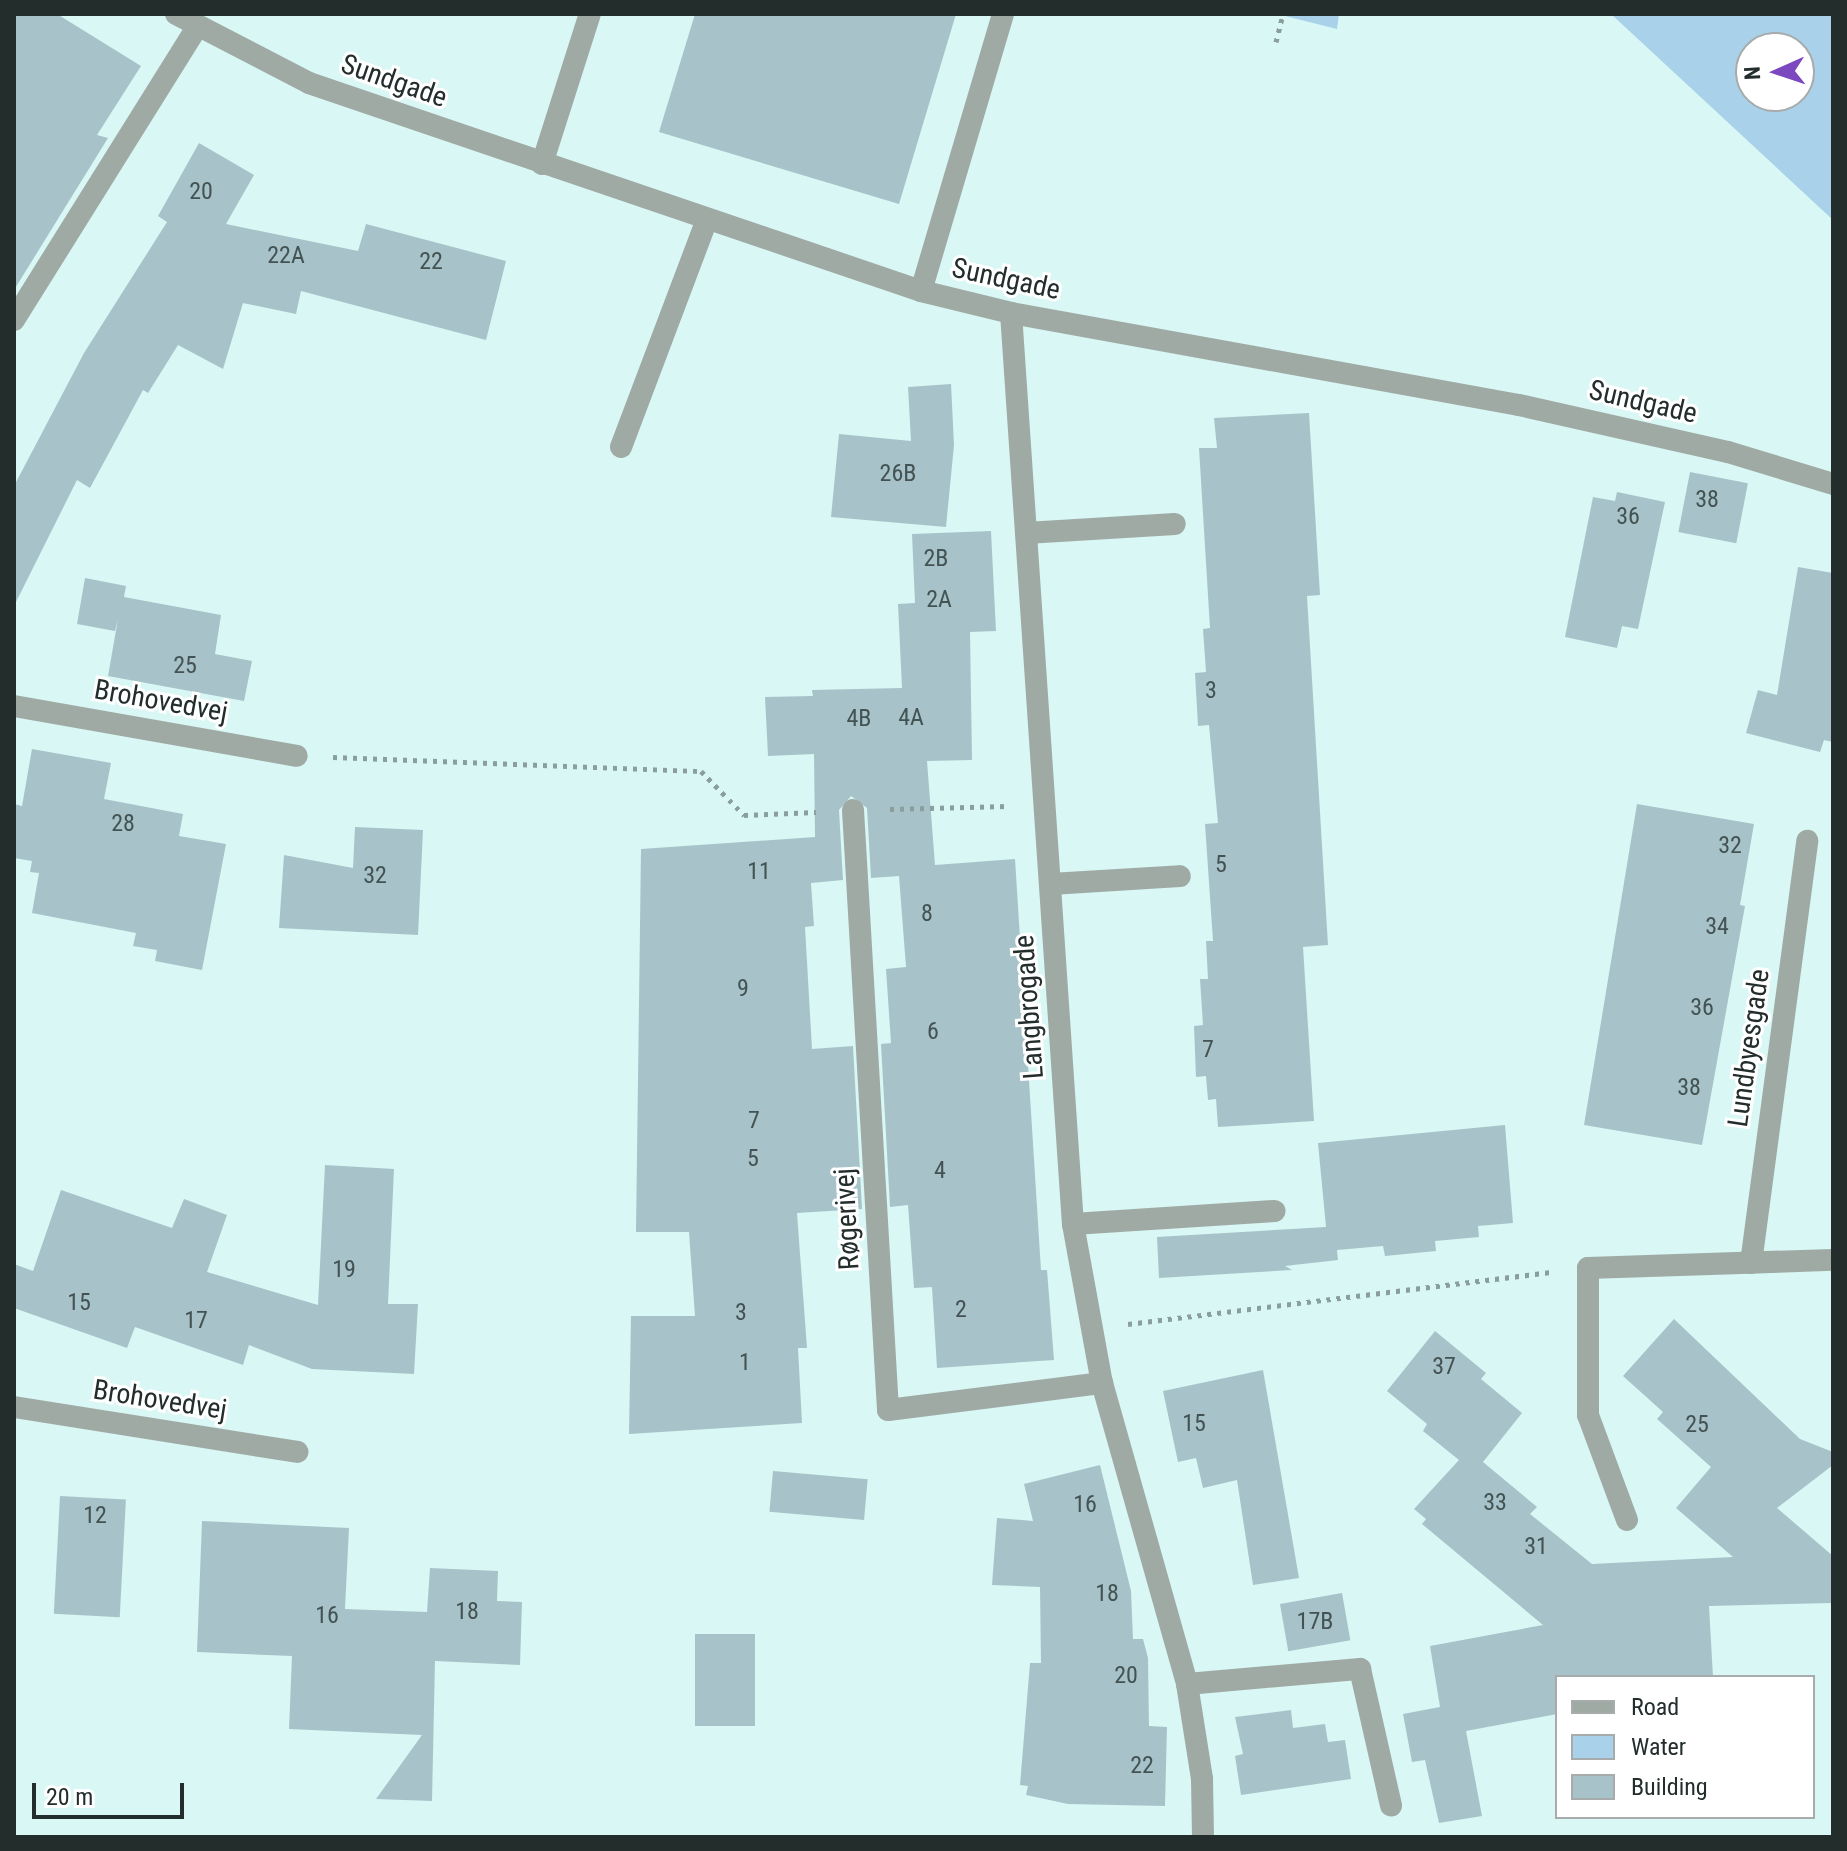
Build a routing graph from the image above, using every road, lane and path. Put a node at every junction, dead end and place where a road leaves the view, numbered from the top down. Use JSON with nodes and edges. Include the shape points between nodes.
{"nodes":[{"id":1,"x":176,"y":14,"type":"edge"},
{"id":2,"x":590,"y":14,"type":"edge"},
{"id":3,"x":1003,"y":14,"type":"edge"},
{"id":4,"x":1283,"y":14,"type":"edge"},
{"id":5,"x":198,"y":26,"type":"junction"},
{"id":6,"x":1276,"y":42,"type":"dead end"},
{"id":7,"x":542,"y":164,"type":"junction"},
{"id":8,"x":707,"y":220,"type":"junction"},
{"id":9,"x":921,"y":291,"type":"junction"},
{"id":10,"x":1011,"y":313,"type":"junction"},
{"id":11,"x":14,"y":320,"type":"edge"},
{"id":12,"x":621,"y":447,"type":"dead end"},
{"id":13,"x":1833,"y":484,"type":"edge"},
{"id":14,"x":1175,"y":524,"type":"dead end"},
{"id":15,"x":1026,"y":533,"type":"junction"},
{"id":16,"x":14,"y":706,"type":"edge"},
{"id":17,"x":297,"y":756,"type":"joint"},
{"id":18,"x":1045,"y":805,"type":"junction"},
{"id":19,"x":853,"y":810,"type":"junction"},
{"id":20,"x":1807,"y":841,"type":"dead end"},
{"id":21,"x":1180,"y":876,"type":"dead end"},
{"id":22,"x":1051,"y":884,"type":"junction"},
{"id":23,"x":1275,"y":1211,"type":"dead end"},
{"id":24,"x":1073,"y":1224,"type":"junction"},
{"id":25,"x":1833,"y":1260,"type":"edge"},
{"id":26,"x":1751,"y":1263,"type":"junction"},
{"id":27,"x":1588,"y":1268,"type":"junction"},
{"id":28,"x":1090,"y":1329,"type":"junction"},
{"id":29,"x":1102,"y":1383,"type":"junction"},
{"id":30,"x":14,"y":1407,"type":"edge"},
{"id":31,"x":297,"y":1452,"type":"dead end"},
{"id":32,"x":1627,"y":1520,"type":"dead end"},
{"id":33,"x":1187,"y":1684,"type":"junction"},
{"id":34,"x":1391,"y":1806,"type":"dead end"},
{"id":35,"x":1203,"y":1837,"type":"edge"}],
"edges":[{"from":1,"to":5,"type":"street","name":"Sundgade"},
{"from":2,"to":7,"type":"street"},
{"from":3,"to":9,"type":"street"},
{"from":4,"to":6,"type":"path"},
{"from":5,"to":7,"type":"street","name":"Sundgade","via":[[309,83]]},
{"from":5,"to":11,"type":"street"},
{"from":7,"to":8,"type":"street","name":"Sundgade"},
{"from":8,"to":9,"type":"street","name":"Sundgade"},
{"from":8,"to":12,"type":"street"},
{"from":9,"to":10,"type":"street","name":"Sundgade"},
{"from":10,"to":13,"type":"street","name":"Sundgade","via":[[1519,405],[1728,452]]},
{"from":10,"to":15,"type":"street","name":"Langbrogade"},
{"from":14,"to":15,"type":"street"},
{"from":15,"to":18,"type":"street","name":"Langbrogade"},
{"from":16,"to":17,"type":"street","name":"Brohovedvej"},
{"from":17,"to":19,"type":"path","via":[[701,771],[744,815]]},
{"from":18,"to":19,"type":"path"},
{"from":18,"to":22,"type":"street","name":"Langbrogade"},
{"from":19,"to":29,"type":"street","name":"Røgerivej","via":[[888,1410]]},
{"from":20,"to":26,"type":"street","name":"Lundbyesgade"},
{"from":21,"to":22,"type":"street"},
{"from":22,"to":24,"type":"street","name":"Langbrogade"},
{"from":23,"to":24,"type":"street"},
{"from":24,"to":28,"type":"street","name":"Langbrogade"},
{"from":25,"to":26,"type":"street"},
{"from":26,"to":27,"type":"street"},
{"from":27,"to":28,"type":"path"},
{"from":27,"to":32,"type":"street","via":[[1588,1415]]},
{"from":28,"to":29,"type":"street","name":"Langbrogade"},
{"from":29,"to":33,"type":"street","name":"Langbrogade"},
{"from":30,"to":31,"type":"street","name":"Brohovedvej"},
{"from":33,"to":34,"type":"street","via":[[1360,1669]]},
{"from":33,"to":35,"type":"street","name":"Langbrogade","via":[[1202,1779]]}]}
